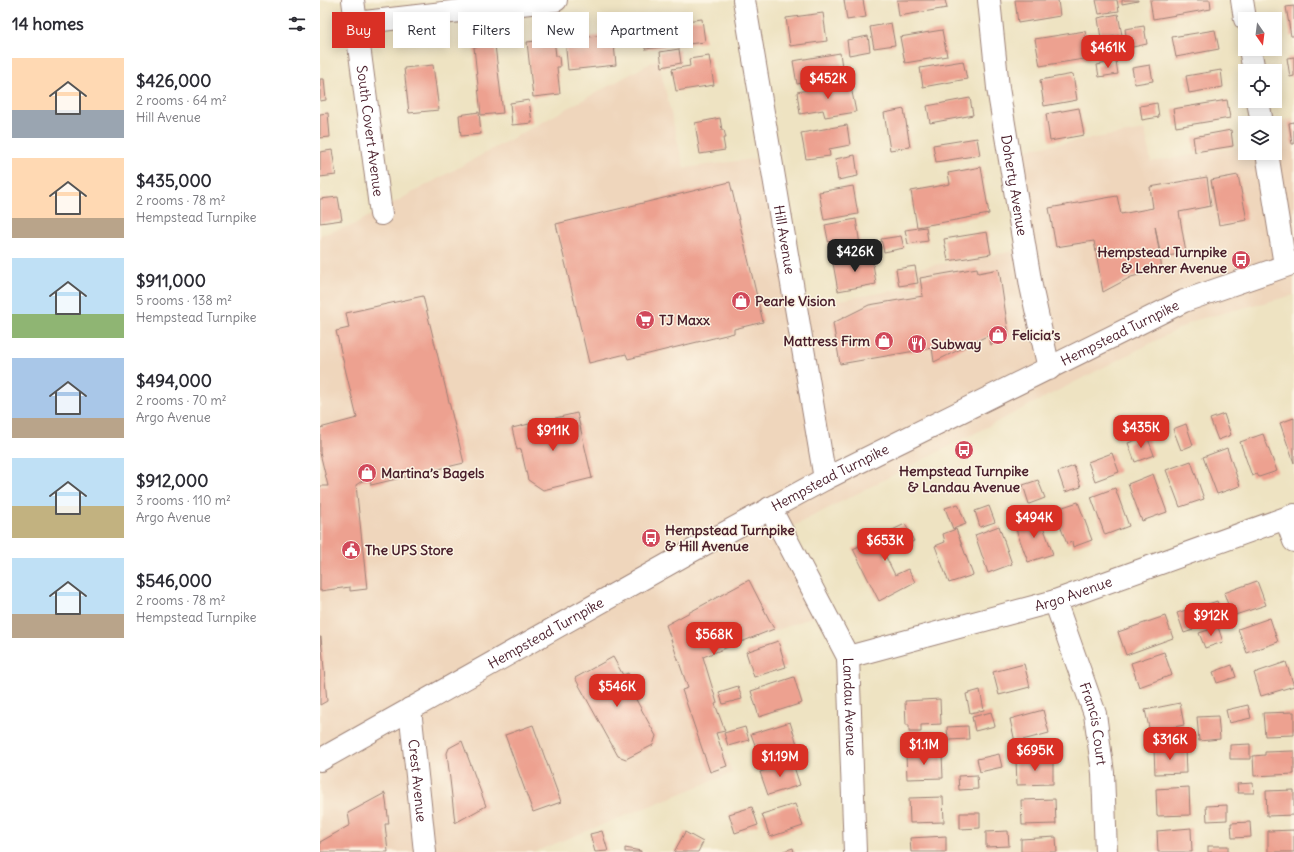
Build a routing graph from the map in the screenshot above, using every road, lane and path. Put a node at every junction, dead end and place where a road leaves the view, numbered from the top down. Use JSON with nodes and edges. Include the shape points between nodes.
{"nodes":[{"id":1,"x":353,"y":0,"type":"edge"},
{"id":2,"x":556,"y":0,"type":"edge"},
{"id":3,"x":744,"y":0,"type":"edge"},
{"id":4,"x":989,"y":0,"type":"edge"},
{"id":5,"x":1242,"y":0,"type":"edge"},
{"id":6,"x":355,"y":12,"type":"edge"},
{"id":7,"x":1244,"y":12,"type":"edge"},
{"id":8,"x":385,"y":20,"type":"edge"},
{"id":9,"x":359,"y":48,"type":"edge"},
{"id":10,"x":1268,"y":160,"type":"edge"},
{"id":11,"x":382,"y":214,"type":"dead end"},
{"id":12,"x":1290,"y":264,"type":"edge"},
{"id":13,"x":1049,"y":369,"type":"junction"},
{"id":14,"x":825,"y":479,"type":"junction"},
{"id":15,"x":770,"y":508,"type":"junction"},
{"id":16,"x":1290,"y":517,"type":"edge"},
{"id":17,"x":1294,"y":541,"type":"edge"},
{"id":18,"x":1055,"y":601,"type":"junction"},
{"id":19,"x":848,"y":657,"type":"junction"},
{"id":20,"x":410,"y":709,"type":"junction"},
{"id":21,"x":320,"y":760,"type":"edge"},
{"id":22,"x":425,"y":852,"type":"edge"},
{"id":23,"x":856,"y":852,"type":"edge"},
{"id":24,"x":1106,"y":852,"type":"edge"}],
"edges":[{"from":1,"to":6,"type":"street","name":"South Covert Avenue"},
{"from":2,"to":8,"type":"street"},
{"from":3,"to":14,"type":"street","name":"Hill Avenue"},
{"from":4,"to":13,"type":"street","name":"Doherty Avenue","via":[[998,88]]},
{"from":5,"to":7,"type":"street"},
{"from":9,"to":11,"type":"street","name":"South Covert Avenue"},
{"from":10,"to":12,"type":"street"},
{"from":12,"to":13,"type":"street","name":"Hempstead Turnpike","via":[[1184,301]]},
{"from":13,"to":14,"type":"street","name":"Hempstead Turnpike"},
{"from":14,"to":15,"type":"street","name":"Hempstead Turnpike"},
{"from":15,"to":19,"type":"street","name":"Landau Avenue"},
{"from":15,"to":20,"type":"street","name":"Hempstead Turnpike"},
{"from":16,"to":17,"type":"street"},
{"from":16,"to":18,"type":"street","name":"Argo Avenue"},
{"from":18,"to":19,"type":"street","name":"Argo Avenue"},
{"from":18,"to":24,"type":"street","name":"Francis Court","via":[[1095,714],[1103,773]]},
{"from":19,"to":23,"type":"street","name":"Landau Avenue"},
{"from":20,"to":21,"type":"street","name":"Hempstead Turnpike"},
{"from":20,"to":22,"type":"street","name":"Crest Avenue"}]}
